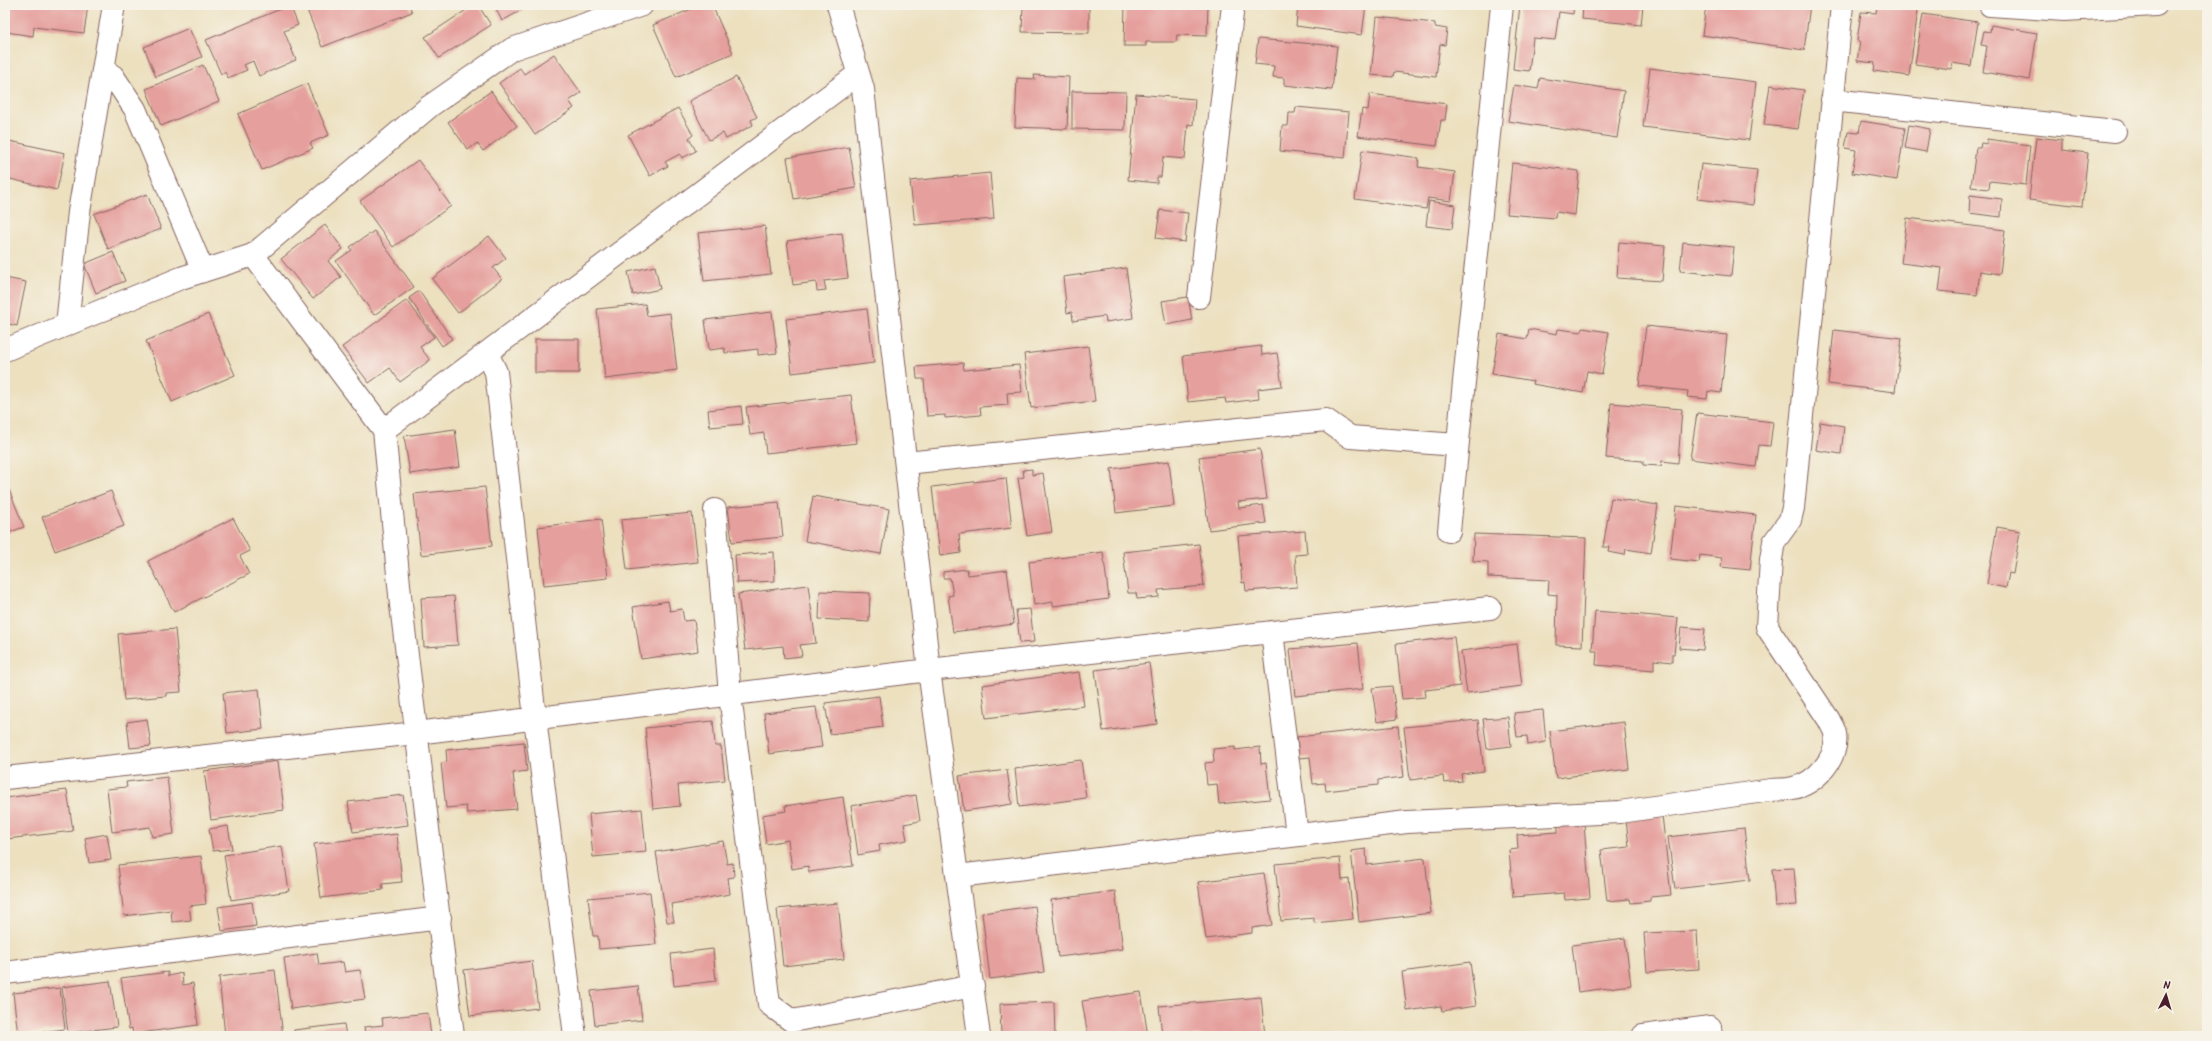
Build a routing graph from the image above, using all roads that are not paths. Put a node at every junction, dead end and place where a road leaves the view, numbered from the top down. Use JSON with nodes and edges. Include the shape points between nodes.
{"nodes":[{"id":1,"x":114,"y":5,"type":"edge"},
{"id":2,"x":642,"y":5,"type":"edge"},
{"id":3,"x":838,"y":5,"type":"edge"},
{"id":4,"x":1233,"y":5,"type":"edge"},
{"id":5,"x":1502,"y":5,"type":"edge"},
{"id":6,"x":1842,"y":5,"type":"edge"},
{"id":7,"x":1990,"y":5,"type":"edge"},
{"id":8,"x":2156,"y":5,"type":"edge"},
{"id":9,"x":103,"y":70,"type":"junction"},
{"id":10,"x":858,"y":74,"type":"junction"},
{"id":11,"x":1832,"y":100,"type":"junction"},
{"id":12,"x":2115,"y":131,"type":"dead end"},
{"id":13,"x":253,"y":255,"type":"junction"},
{"id":14,"x":203,"y":271,"type":"junction"},
{"id":15,"x":1199,"y":297,"type":"dead end"},
{"id":16,"x":67,"y":325,"type":"junction"},
{"id":17,"x":5,"y":350,"type":"edge"},
{"id":18,"x":487,"y":353,"type":"junction"},
{"id":19,"x":384,"y":430,"type":"junction"},
{"id":20,"x":1457,"y":445,"type":"junction"},
{"id":21,"x":906,"y":463,"type":"junction"},
{"id":22,"x":715,"y":510,"type":"dead end"},
{"id":23,"x":1449,"y":532,"type":"dead end"},
{"id":24,"x":1490,"y":608,"type":"dead end"},
{"id":25,"x":1272,"y":632,"type":"junction"},
{"id":26,"x":930,"y":670,"type":"junction"},
{"id":27,"x":730,"y":695,"type":"junction"},
{"id":28,"x":535,"y":718,"type":"junction"},
{"id":29,"x":416,"y":733,"type":"junction"},
{"id":30,"x":5,"y":778,"type":"edge"},
{"id":31,"x":1296,"y":836,"type":"junction"},
{"id":32,"x":958,"y":876,"type":"junction"},
{"id":33,"x":440,"y":918,"type":"junction"},
{"id":34,"x":5,"y":973,"type":"edge"},
{"id":35,"x":973,"y":986,"type":"junction"},
{"id":36,"x":453,"y":1036,"type":"edge"},
{"id":37,"x":575,"y":1036,"type":"edge"},
{"id":38,"x":979,"y":1036,"type":"edge"},
{"id":39,"x":1643,"y":1036,"type":"edge"},
{"id":40,"x":1711,"y":1036,"type":"edge"}],
"edges":[{"from":1,"to":9,"type":"street"},
{"from":2,"to":13,"type":"street","via":[[512,49],[430,106]]},
{"from":3,"to":10,"type":"street"},
{"from":4,"to":15,"type":"street"},
{"from":5,"to":20,"type":"street"},
{"from":6,"to":11,"type":"street"},
{"from":7,"to":8,"type":"street","via":[[2064,10]]},
{"from":9,"to":14,"type":"street","via":[[113,76],[135,109]]},
{"from":9,"to":16,"type":"street","via":[[79,212]]},
{"from":10,"to":18,"type":"street"},
{"from":10,"to":21,"type":"street","via":[[863,89]]},
{"from":11,"to":12,"type":"street"},
{"from":11,"to":31,"type":"street","via":[[1793,508],[1790,520],[1774,542],[1768,627],[1829,720],[1835,735],[1834,753],[1824,768],[1812,780],[1794,788],[1620,812],[1407,822]]},
{"from":13,"to":14,"type":"street"},
{"from":13,"to":19,"type":"street"},
{"from":14,"to":16,"type":"street"},
{"from":16,"to":17,"type":"street"},
{"from":18,"to":19,"type":"street"},
{"from":18,"to":28,"type":"street","via":[[496,372]]},
{"from":19,"to":29,"type":"street"},
{"from":20,"to":21,"type":"street","via":[[1350,437],[1326,420]]},
{"from":20,"to":23,"type":"street"},
{"from":21,"to":26,"type":"street"},
{"from":22,"to":27,"type":"street"},
{"from":24,"to":25,"type":"street"},
{"from":25,"to":26,"type":"street"},
{"from":25,"to":31,"type":"street"},
{"from":26,"to":27,"type":"street"},
{"from":26,"to":32,"type":"street"},
{"from":27,"to":28,"type":"street"},
{"from":27,"to":35,"type":"street","via":[[769,1004],[792,1021]]},
{"from":28,"to":29,"type":"street"},
{"from":28,"to":37,"type":"street"},
{"from":29,"to":30,"type":"street"},
{"from":29,"to":33,"type":"street"},
{"from":31,"to":32,"type":"street"},
{"from":32,"to":35,"type":"street"},
{"from":33,"to":34,"type":"street"},
{"from":33,"to":36,"type":"street"},
{"from":35,"to":38,"type":"street"},
{"from":39,"to":40,"type":"street","via":[[1710,1027]]}]}
